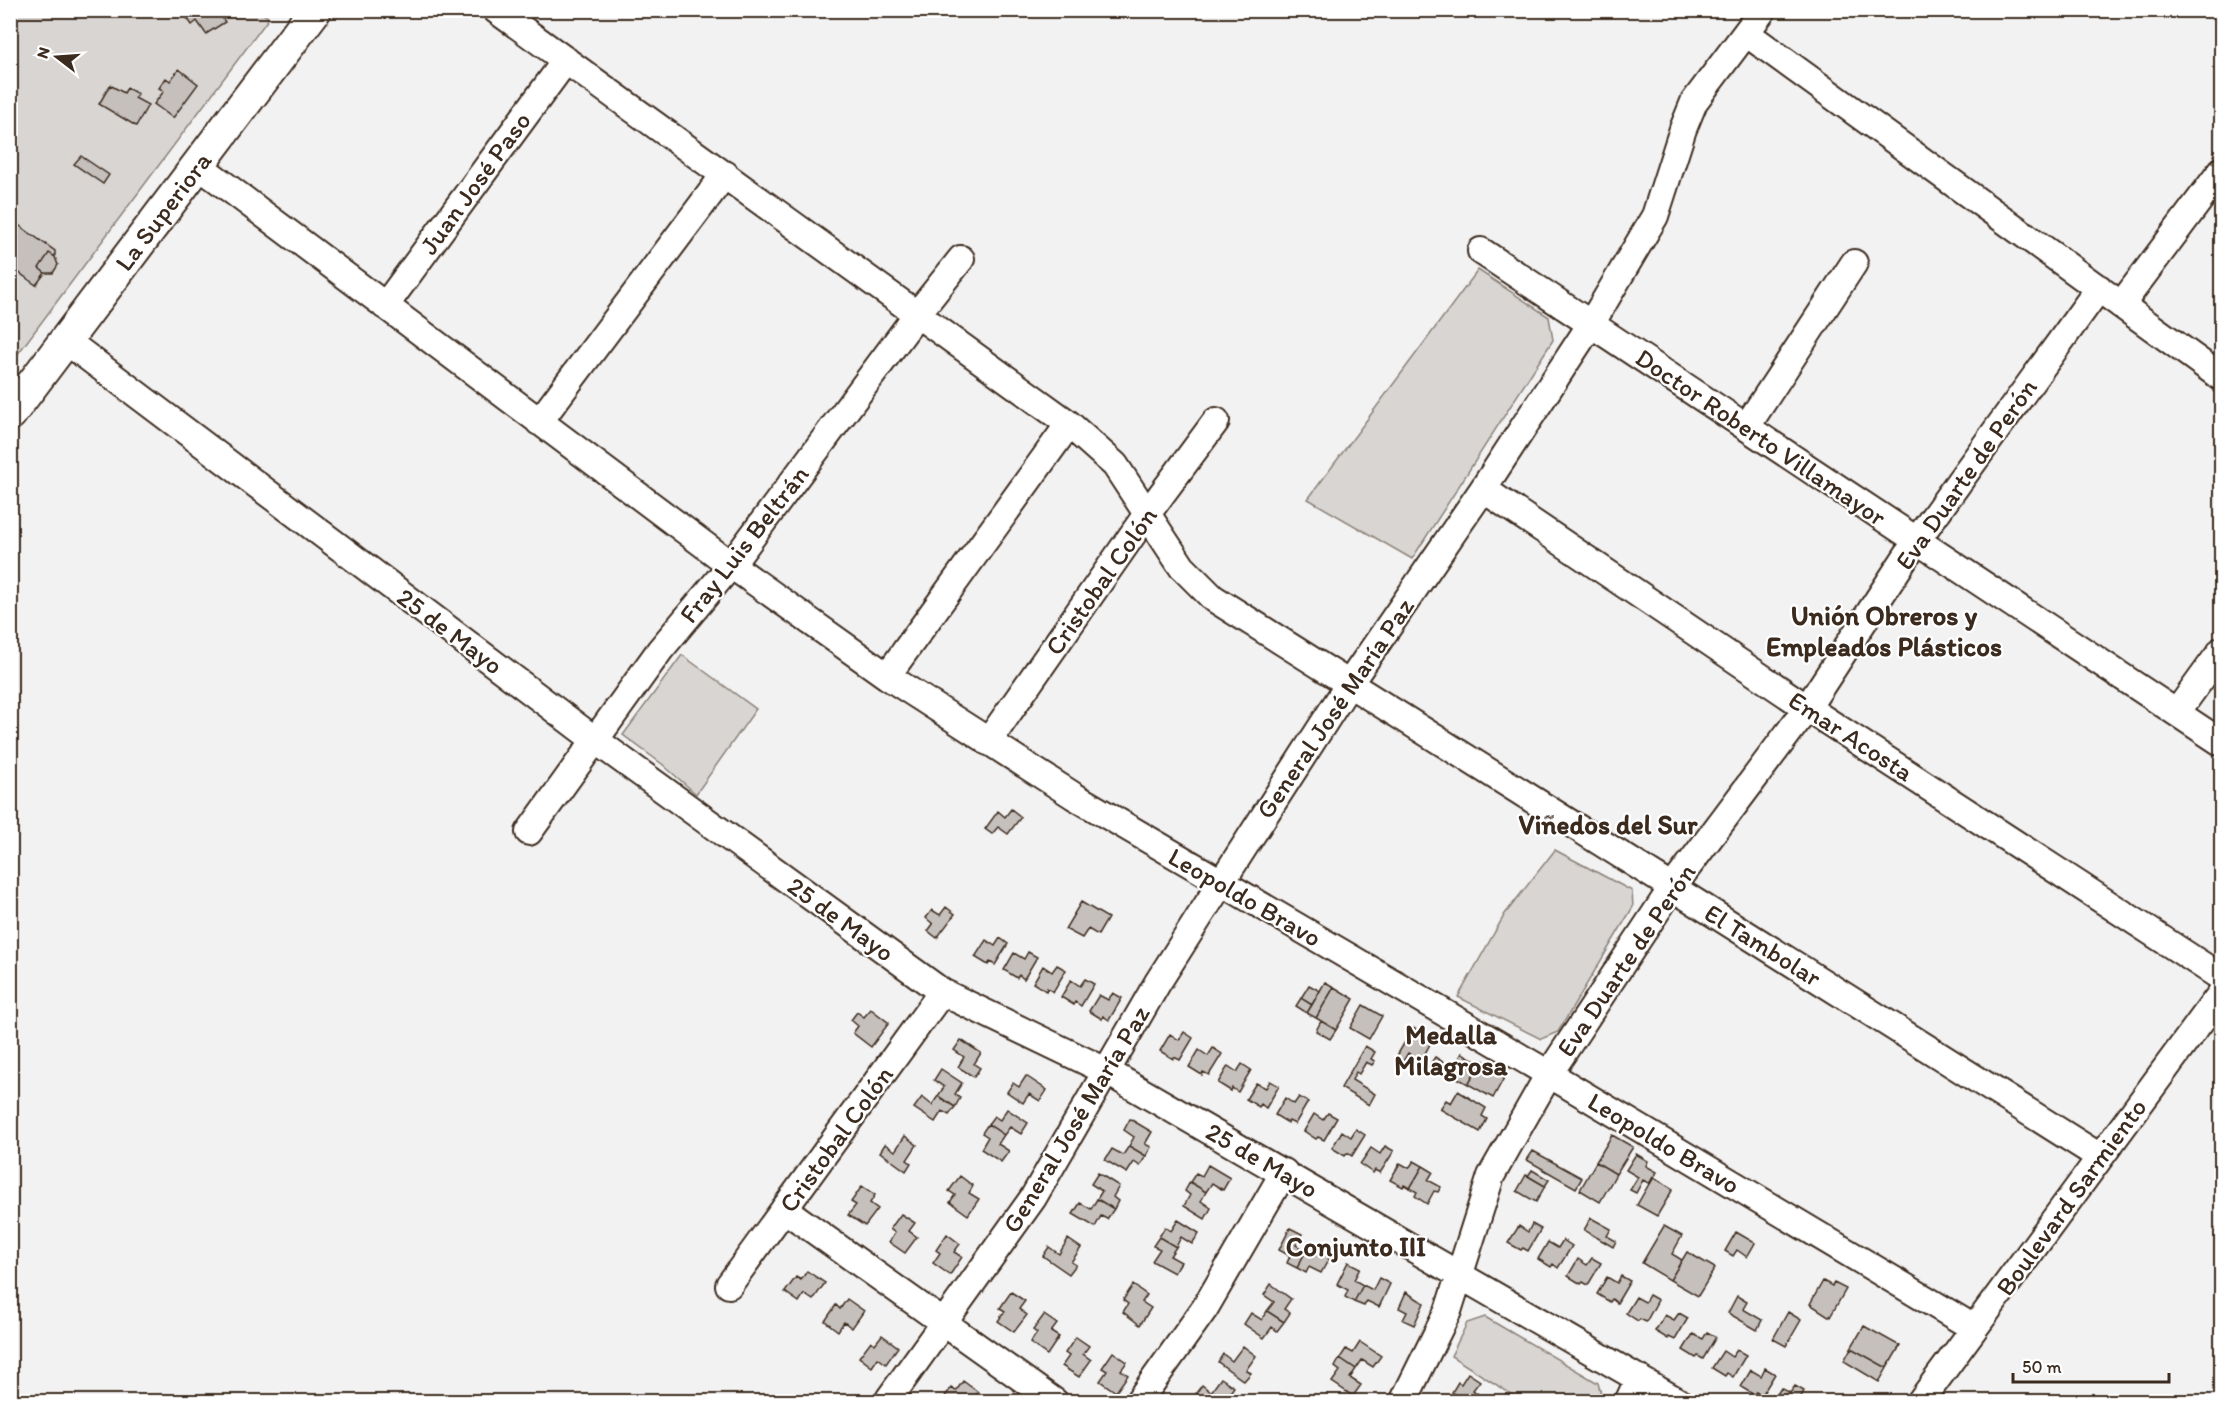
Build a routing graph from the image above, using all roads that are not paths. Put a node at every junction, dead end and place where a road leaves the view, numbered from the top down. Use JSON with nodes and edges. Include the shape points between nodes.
{"nodes":[{"id":1,"x":315,"y":10,"type":"edge"},
{"id":2,"x":496,"y":10,"type":"edge"},
{"id":3,"x":1763,"y":10,"type":"edge"},
{"id":4,"x":1746,"y":33,"type":"junction"},
{"id":5,"x":566,"y":60,"type":"junction"},
{"id":6,"x":198,"y":165,"type":"junction"},
{"id":7,"x":2222,"y":170,"type":"edge"},
{"id":8,"x":725,"y":174,"type":"junction"},
{"id":9,"x":1481,"y":251,"type":"dead end"},
{"id":10,"x":961,"y":259,"type":"dead end"},
{"id":11,"x":1854,"y":263,"type":"dead end"},
{"id":12,"x":2098,"y":288,"type":"junction"},
{"id":13,"x":2121,"y":305,"type":"junction"},
{"id":14,"x":385,"y":306,"type":"junction"},
{"id":15,"x":918,"y":313,"type":"junction"},
{"id":16,"x":1591,"y":324,"type":"junction"},
{"id":17,"x":65,"y":340,"type":"junction"},
{"id":18,"x":2222,"y":378,"type":"edge"},
{"id":19,"x":10,"y":414,"type":"edge"},
{"id":20,"x":1216,"y":421,"type":"dead end"},
{"id":21,"x":539,"y":422,"type":"junction"},
{"id":22,"x":1069,"y":424,"type":"junction"},
{"id":23,"x":1747,"y":426,"type":"junction"},
{"id":24,"x":1484,"y":489,"type":"junction"},
{"id":25,"x":1147,"y":514,"type":"junction"},
{"id":26,"x":1917,"y":540,"type":"junction"},
{"id":27,"x":731,"y":565,"type":"junction"},
{"id":28,"x":2222,"y":650,"type":"edge"},
{"id":29,"x":887,"y":676,"type":"junction"},
{"id":30,"x":1349,"y":684,"type":"junction"},
{"id":31,"x":1807,"y":708,"type":"junction"},
{"id":32,"x":2176,"y":712,"type":"junction"},
{"id":33,"x":595,"y":740,"type":"junction"},
{"id":34,"x":988,"y":742,"type":"junction"},
{"id":35,"x":2222,"y":743,"type":"edge"},
{"id":36,"x":529,"y":832,"type":"dead end"},
{"id":37,"x":1221,"y":882,"type":"junction"},
{"id":38,"x":1672,"y":888,"type":"junction"},
{"id":39,"x":2222,"y":978,"type":"edge"},
{"id":40,"x":942,"y":992,"type":"junction"},
{"id":41,"x":2222,"y":992,"type":"edge"},
{"id":42,"x":1107,"y":1071,"type":"junction"},
{"id":43,"x":1549,"y":1074,"type":"junction"},
{"id":44,"x":2100,"y":1157,"type":"junction"},
{"id":45,"x":1284,"y":1172,"type":"junction"},
{"id":46,"x":784,"y":1209,"type":"junction"},
{"id":47,"x":1459,"y":1274,"type":"junction"},
{"id":48,"x":729,"y":1285,"type":"dead end"},
{"id":49,"x":944,"y":1323,"type":"junction"},
{"id":50,"x":1974,"y":1328,"type":"junction"},
{"id":51,"x":1639,"y":1378,"type":"junction"},
{"id":52,"x":889,"y":1399,"type":"dead end"},
{"id":53,"x":1055,"y":1401,"type":"edge"},
{"id":54,"x":1138,"y":1401,"type":"edge"},
{"id":55,"x":1403,"y":1401,"type":"edge"},
{"id":56,"x":1628,"y":1401,"type":"edge"},
{"id":57,"x":1679,"y":1401,"type":"edge"},
{"id":58,"x":1920,"y":1401,"type":"edge"}],
"edges":[{"from":1,"to":6,"type":"main road","name":"La Superiora"},
{"from":2,"to":5,"type":"street","name":"El Tambolar"},
{"from":3,"to":4,"type":"street","name":"General José María Paz"},
{"from":4,"to":12,"type":"street"},
{"from":4,"to":16,"type":"street","name":"General José María Paz","via":[[1694,102],[1655,216]]},
{"from":5,"to":8,"type":"street","name":"El Tambolar"},
{"from":5,"to":14,"type":"street","name":"Juan José Paso"},
{"from":6,"to":14,"type":"street","name":"Leopoldo Bravo"},
{"from":6,"to":17,"type":"main road","name":"La Superiora"},
{"from":7,"to":13,"type":"street"},
{"from":8,"to":15,"type":"street","name":"El Tambolar"},
{"from":8,"to":21,"type":"street"},
{"from":9,"to":16,"type":"street","name":"Doctor Roberto Villamayor"},
{"from":10,"to":15,"type":"street","name":"Fray Luis Beltrán"},
{"from":11,"to":23,"type":"street"},
{"from":12,"to":13,"type":"street"},
{"from":12,"to":26,"type":"street","name":"Eva Duarte de Perón"},
{"from":13,"to":18,"type":"street"},
{"from":14,"to":21,"type":"street","name":"Leopoldo Bravo"},
{"from":15,"to":22,"type":"street","name":"El Tambolar"},
{"from":15,"to":27,"type":"street","name":"Fray Luis Beltrán"},
{"from":16,"to":23,"type":"street","name":"Doctor Roberto Villamayor"},
{"from":16,"to":24,"type":"street","name":"General José María Paz"},
{"from":17,"to":19,"type":"main road","name":"La Superiora"},
{"from":17,"to":33,"type":"street","name":"25 de Mayo"},
{"from":20,"to":25,"type":"street","name":"Cristobal Colón"},
{"from":21,"to":27,"type":"street","name":"Leopoldo Bravo"},
{"from":22,"to":25,"type":"street","name":"El Tambolar","via":[[1115,465]]},
{"from":22,"to":29,"type":"street"},
{"from":23,"to":26,"type":"street","name":"Doctor Roberto Villamayor"},
{"from":24,"to":30,"type":"street","name":"General José María Paz"},
{"from":24,"to":31,"type":"street","name":"Emar Acosta"},
{"from":25,"to":30,"type":"street","name":"El Tambolar","via":[[1182,567],[1213,598]]},
{"from":25,"to":34,"type":"street","name":"Cristobal Colón"},
{"from":26,"to":31,"type":"street","name":"Eva Duarte de Perón"},
{"from":26,"to":32,"type":"street","name":"Doctor Roberto Villamayor"},
{"from":27,"to":29,"type":"street","name":"Leopoldo Bravo"},
{"from":27,"to":33,"type":"street","name":"Fray Luis Beltrán","via":[[660,650]]},
{"from":28,"to":32,"type":"street"},
{"from":29,"to":34,"type":"street","name":"Leopoldo Bravo"},
{"from":30,"to":37,"type":"street","name":"General José María Paz"},
{"from":30,"to":38,"type":"street","name":"El Tambolar"},
{"from":31,"to":38,"type":"street","name":"Eva Duarte de Perón"},
{"from":31,"to":39,"type":"street","name":"Emar Acosta"},
{"from":32,"to":35,"type":"street","name":"Doctor Roberto Villamayor"},
{"from":33,"to":36,"type":"street","name":"Fray Luis Beltrán"},
{"from":33,"to":40,"type":"street","name":"25 de Mayo"},
{"from":34,"to":37,"type":"street","name":"Leopoldo Bravo"},
{"from":37,"to":42,"type":"street","name":"General José María Paz"},
{"from":37,"to":43,"type":"street","name":"Leopoldo Bravo"},
{"from":38,"to":43,"type":"street","name":"Eva Duarte de Perón"},
{"from":38,"to":44,"type":"street","name":"El Tambolar"},
{"from":40,"to":42,"type":"street","name":"25 de Mayo"},
{"from":40,"to":46,"type":"street","name":"Cristobal Colón"},
{"from":41,"to":44,"type":"street","name":"Boulevard Sarmiento"},
{"from":42,"to":45,"type":"street","name":"25 de Mayo"},
{"from":42,"to":49,"type":"street","name":"General José María Paz","via":[[1033,1198]]},
{"from":43,"to":47,"type":"street","name":"Eva Duarte de Perón","via":[[1491,1176]]},
{"from":43,"to":50,"type":"street","name":"Leopoldo Bravo"},
{"from":44,"to":50,"type":"street","name":"Boulevard Sarmiento"},
{"from":45,"to":47,"type":"street","name":"25 de Mayo"},
{"from":45,"to":54,"type":"street","via":[[1205,1308]]},
{"from":46,"to":48,"type":"street","name":"Cristobal Colón"},
{"from":46,"to":49,"type":"street"},
{"from":47,"to":51,"type":"street","name":"25 de Mayo"},
{"from":47,"to":55,"type":"street","name":"Eva Duarte de Perón","via":[[1448,1311]]},
{"from":49,"to":52,"type":"street","name":"General José María Paz"},
{"from":49,"to":53,"type":"street"},
{"from":50,"to":58,"type":"street","name":"Boulevard Sarmiento"},
{"from":51,"to":56,"type":"street"},
{"from":51,"to":57,"type":"street","name":"25 de Mayo"}]}
